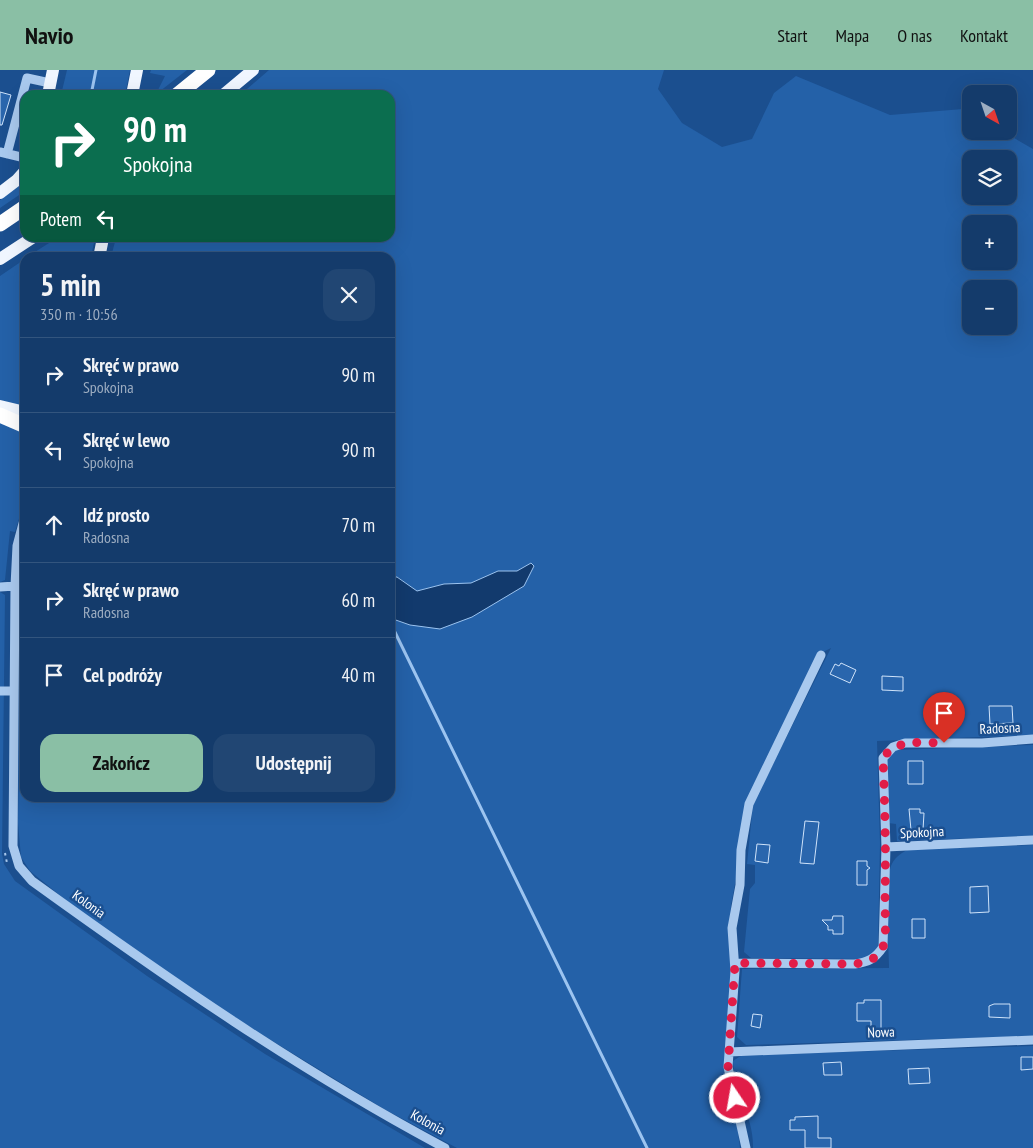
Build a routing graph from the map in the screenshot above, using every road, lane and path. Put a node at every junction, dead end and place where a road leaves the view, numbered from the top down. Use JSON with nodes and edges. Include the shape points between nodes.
{"nodes":[{"id":1,"x":137,"y":70,"type":"edge"},
{"id":2,"x":208,"y":70,"type":"edge"},
{"id":3,"x":253,"y":70,"type":"edge"},
{"id":4,"x":50,"y":83,"type":"edge"},
{"id":5,"x":23,"y":90,"type":"edge"},
{"id":6,"x":133,"y":90,"type":"edge"},
{"id":7,"x":183,"y":90,"type":"edge"},
{"id":8,"x":229,"y":90,"type":"edge"},
{"id":9,"x":20,"y":100,"type":"edge"},
{"id":10,"x":3,"y":153,"type":"edge"},
{"id":11,"x":20,"y":157,"type":"edge"},
{"id":12,"x":20,"y":177,"type":"edge"},
{"id":13,"x":0,"y":192,"type":"edge"},
{"id":14,"x":20,"y":210,"type":"edge"},
{"id":15,"x":0,"y":224,"type":"edge"},
{"id":16,"x":26,"y":242,"type":"edge"},
{"id":17,"x":1,"y":259,"type":"edge"},
{"id":18,"x":0,"y":406,"type":"edge"},
{"id":19,"x":20,"y":411,"type":"edge"},
{"id":20,"x":0,"y":415,"type":"edge"},
{"id":21,"x":20,"y":424,"type":"edge"},
{"id":22,"x":20,"y":535,"type":"edge"},
{"id":23,"x":15,"y":586,"type":"junction"},
{"id":24,"x":0,"y":587,"type":"edge"},
{"id":25,"x":822,"y":655,"type":"dead end"},
{"id":26,"x":0,"y":691,"type":"edge"},
{"id":27,"x":14,"y":691,"type":"junction"},
{"id":28,"x":1033,"y":739,"type":"edge"},
{"id":29,"x":1033,"y":840,"type":"edge"},
{"id":30,"x":886,"y":847,"type":"junction"},
{"id":31,"x":5,"y":850,"type":"dead end"},
{"id":32,"x":8,"y":864,"type":"dead end"},
{"id":33,"x":735,"y":963,"type":"junction"},
{"id":34,"x":1033,"y":1040,"type":"edge"},
{"id":35,"x":729,"y":1052,"type":"junction"},
{"id":36,"x":445,"y":1148,"type":"edge"},
{"id":37,"x":746,"y":1148,"type":"edge"}],
"edges":[{"from":1,"to":6,"type":"main road"},
{"from":2,"to":7,"type":"highway"},
{"from":3,"to":8,"type":"main road"},
{"from":4,"to":5,"type":"street","via":[[27,78]]},
{"from":9,"to":10,"type":"street"},
{"from":10,"to":11,"type":"street"},
{"from":12,"to":13,"type":"main road"},
{"from":14,"to":15,"type":"highway"},
{"from":16,"to":17,"type":"main road"},
{"from":18,"to":19,"type":"main road"},
{"from":20,"to":21,"type":"highway"},
{"from":22,"to":23,"type":"street","name":"Kolonia"},
{"from":23,"to":24,"type":"street"},
{"from":23,"to":27,"type":"street","name":"Kolonia"},
{"from":25,"to":33,"type":"street","via":[[749,804],[732,928]]},
{"from":26,"to":27,"type":"street"},
{"from":27,"to":36,"type":"street","name":"Kolonia","via":[[13,846],[14,856],[24,875],[229,1019],[352,1096]]},
{"from":28,"to":30,"type":"street","name":"Radosna","via":[[905,743],[892,747],[883,758]]},
{"from":29,"to":30,"type":"street","name":"Spokojna"},
{"from":30,"to":33,"type":"street","name":"Spokojna","via":[[883,947],[877,956],[868,962],[855,964]]},
{"from":31,"to":32,"type":"path"},
{"from":33,"to":35,"type":"street"},
{"from":34,"to":35,"type":"street","name":"Nowa"},
{"from":35,"to":37,"type":"street","via":[[728,1067]]}]}
